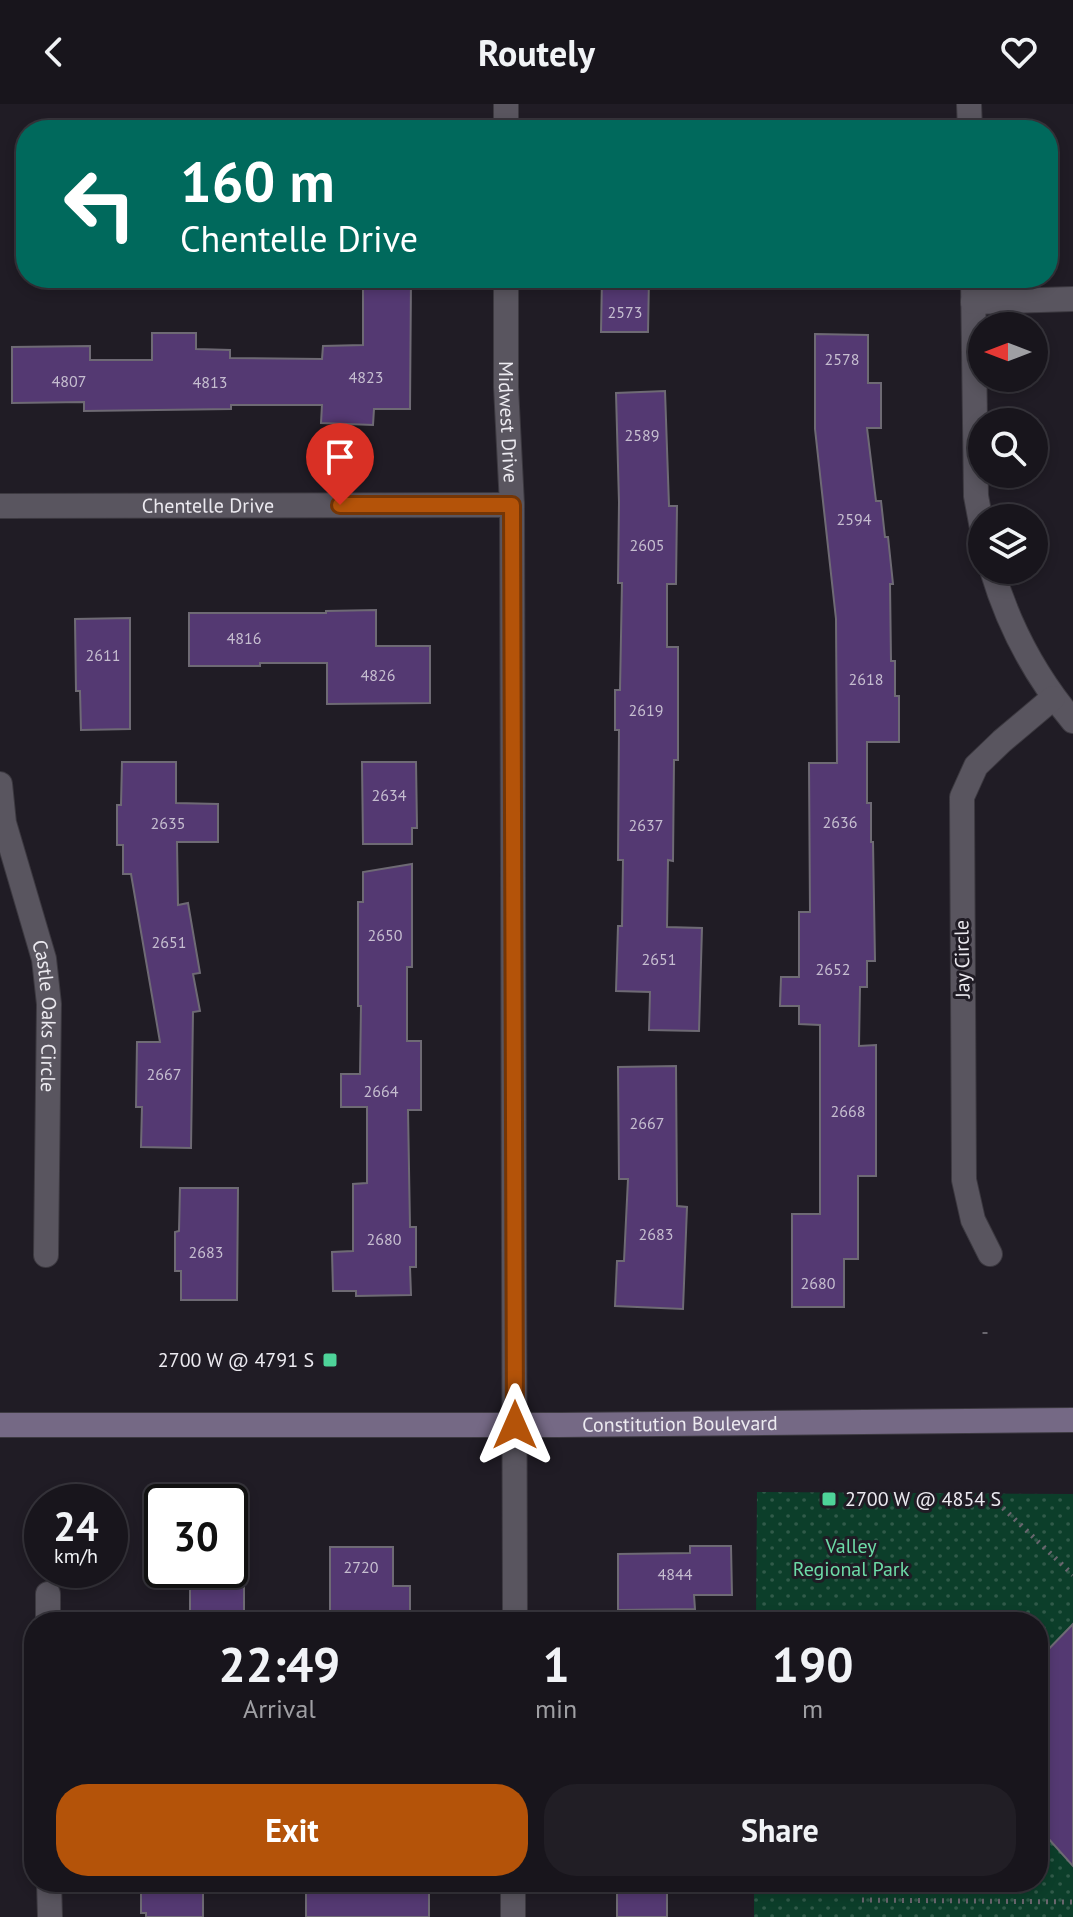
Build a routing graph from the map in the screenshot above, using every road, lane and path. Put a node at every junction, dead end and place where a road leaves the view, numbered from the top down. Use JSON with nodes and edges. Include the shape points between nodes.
{"nodes":[{"id":1,"x":506,"y":288,"type":"edge"},
{"id":2,"x":973,"y":290,"type":"edge"},
{"id":3,"x":1073,"y":299,"type":"edge"},
{"id":4,"x":978,"y":504,"type":"edge"},
{"id":5,"x":512,"y":505,"type":"junction"},
{"id":6,"x":0,"y":506,"type":"edge"},
{"id":7,"x":996,"y":584,"type":"edge"},
{"id":8,"x":1053,"y":698,"type":"junction"},
{"id":9,"x":1073,"y":721,"type":"edge"},
{"id":10,"x":0,"y":784,"type":"edge"},
{"id":11,"x":990,"y":1254,"type":"dead end"},
{"id":12,"x":46,"y":1255,"type":"dead end"},
{"id":13,"x":985,"y":1332,"type":"dead end"},
{"id":14,"x":985,"y":1340,"type":"dead end"},
{"id":15,"x":1073,"y":1420,"type":"edge"},
{"id":16,"x":0,"y":1425,"type":"edge"},
{"id":17,"x":515,"y":1425,"type":"junction"},
{"id":18,"x":1003,"y":1508,"type":"dead end"},
{"id":19,"x":1073,"y":1575,"type":"edge"},
{"id":20,"x":48,"y":1594,"type":"dead end"},
{"id":21,"x":48,"y":1612,"type":"edge"},
{"id":22,"x":515,"y":1612,"type":"edge"},
{"id":23,"x":49,"y":1892,"type":"edge"},
{"id":24,"x":513,"y":1892,"type":"edge"},
{"id":25,"x":862,"y":1900,"type":"dead end"},
{"id":26,"x":1073,"y":1902,"type":"edge"},
{"id":27,"x":50,"y":1917,"type":"edge"},
{"id":28,"x":513,"y":1917,"type":"edge"}],
"edges":[{"from":1,"to":5,"type":"street","name":"Midwest Drive"},
{"from":2,"to":3,"type":"street"},
{"from":2,"to":4,"type":"street"},
{"from":5,"to":6,"type":"street","name":"Chentelle Drive"},
{"from":5,"to":17,"type":"street","name":"Midwest Drive"},
{"from":7,"to":8,"type":"street","via":[[1025,656]]},
{"from":8,"to":9,"type":"street"},
{"from":8,"to":11,"type":"street","name":"Jay Circle","via":[[976,766],[962,797],[964,1180],[973,1220]]},
{"from":10,"to":12,"type":"street","name":"Castle Oaks Circle","via":[[4,823],[44,959],[49,1004]]},
{"from":13,"to":14,"type":"path"},
{"from":15,"to":17,"type":"main road","name":"Constitution Boulevard"},
{"from":16,"to":17,"type":"main road","name":"Constitution Boulevard"},
{"from":17,"to":22,"type":"street","name":"Midwest Drive"},
{"from":18,"to":19,"type":"path"},
{"from":20,"to":21,"type":"street"},
{"from":23,"to":27,"type":"street"},
{"from":24,"to":28,"type":"street"},
{"from":25,"to":26,"type":"path"}]}
